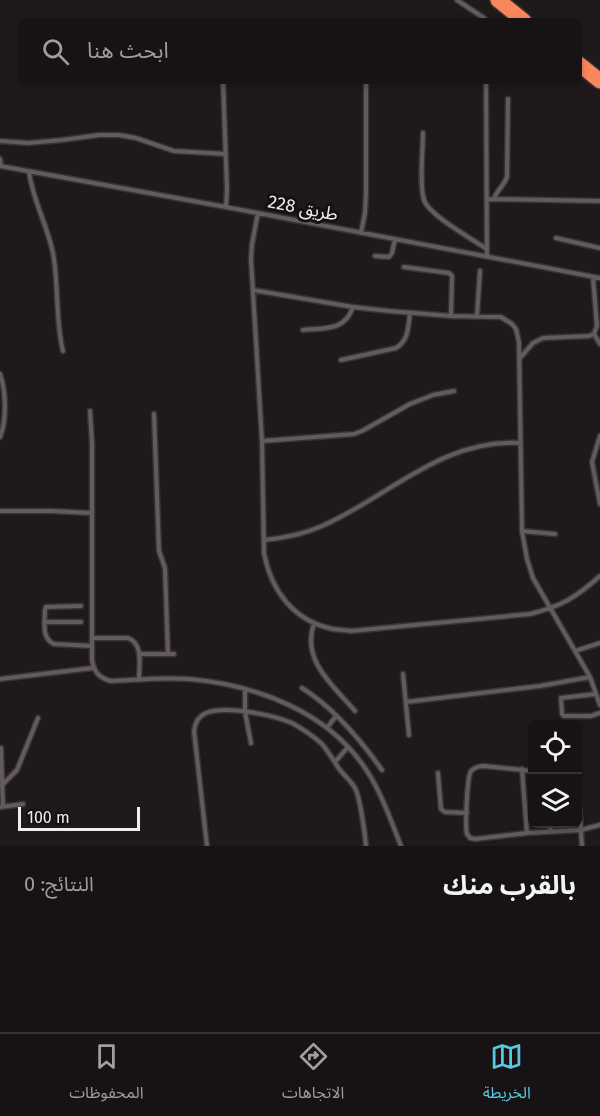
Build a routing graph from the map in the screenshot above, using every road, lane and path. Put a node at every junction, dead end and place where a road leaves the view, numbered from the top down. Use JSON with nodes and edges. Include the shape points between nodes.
{"nodes":[{"id":1,"x":457,"y":0,"type":"edge"},
{"id":2,"x":498,"y":0,"type":"edge"},
{"id":3,"x":484,"y":18,"type":"edge"},
{"id":4,"x":520,"y":18,"type":"edge"},
{"id":5,"x":582,"y":66,"type":"edge"},
{"id":6,"x":600,"y":81,"type":"edge"},
{"id":7,"x":223,"y":84,"type":"edge"},
{"id":8,"x":366,"y":84,"type":"edge"},
{"id":9,"x":486,"y":84,"type":"edge"},
{"id":10,"x":508,"y":99,"type":"dead end"},
{"id":11,"x":423,"y":133,"type":"dead end"},
{"id":12,"x":0,"y":141,"type":"edge"},
{"id":13,"x":226,"y":154,"type":"junction"},
{"id":14,"x":0,"y":159,"type":"edge"},
{"id":15,"x":0,"y":166,"type":"edge"},
{"id":16,"x":29,"y":172,"type":"junction"},
{"id":17,"x":487,"y":199,"type":"junction"},
{"id":18,"x":494,"y":200,"type":"junction"},
{"id":19,"x":600,"y":201,"type":"edge"},
{"id":20,"x":226,"y":207,"type":"junction"},
{"id":21,"x":258,"y":213,"type":"junction"},
{"id":22,"x":361,"y":233,"type":"junction"},
{"id":23,"x":556,"y":238,"type":"dead end"},
{"id":24,"x":395,"y":239,"type":"junction"},
{"id":25,"x":600,"y":248,"type":"edge"},
{"id":26,"x":487,"y":249,"type":"junction"},
{"id":27,"x":375,"y":256,"type":"dead end"},
{"id":28,"x":487,"y":256,"type":"junction"},
{"id":29,"x":404,"y":267,"type":"dead end"},
{"id":30,"x":480,"y":271,"type":"dead end"},
{"id":31,"x":593,"y":277,"type":"junction"},
{"id":32,"x":600,"y":278,"type":"edge"},
{"id":33,"x":253,"y":290,"type":"junction"},
{"id":34,"x":353,"y":307,"type":"junction"},
{"id":35,"x":410,"y":313,"type":"junction"},
{"id":36,"x":451,"y":316,"type":"junction"},
{"id":37,"x":477,"y":316,"type":"junction"},
{"id":38,"x":303,"y":330,"type":"dead end"},
{"id":39,"x":594,"y":334,"type":"junction"},
{"id":40,"x":600,"y":344,"type":"edge"},
{"id":41,"x":63,"y":351,"type":"dead end"},
{"id":42,"x":519,"y":358,"type":"junction"},
{"id":43,"x":341,"y":360,"type":"dead end"},
{"id":44,"x":0,"y":374,"type":"edge"},
{"id":45,"x":454,"y":391,"type":"dead end"},
{"id":46,"x":90,"y":411,"type":"dead end"},
{"id":47,"x":154,"y":414,"type":"dead end"},
{"id":48,"x":600,"y":436,"type":"edge"},
{"id":49,"x":0,"y":437,"type":"edge"},
{"id":50,"x":262,"y":441,"type":"junction"},
{"id":51,"x":520,"y":443,"type":"junction"},
{"id":52,"x":600,"y":504,"type":"edge"},
{"id":53,"x":0,"y":511,"type":"edge"},
{"id":54,"x":92,"y":513,"type":"junction"},
{"id":55,"x":522,"y":531,"type":"junction"},
{"id":56,"x":555,"y":534,"type":"dead end"},
{"id":57,"x":264,"y":540,"type":"junction"},
{"id":58,"x":600,"y":576,"type":"edge"},
{"id":59,"x":81,"y":606,"type":"dead end"},
{"id":60,"x":551,"y":609,"type":"junction"},
{"id":61,"x":45,"y":622,"type":"junction"},
{"id":62,"x":81,"y":622,"type":"dead end"},
{"id":63,"x":314,"y":623,"type":"junction"},
{"id":64,"x":92,"y":638,"type":"junction"},
{"id":65,"x":600,"y":643,"type":"edge"},
{"id":66,"x":92,"y":646,"type":"junction"},
{"id":67,"x":575,"y":651,"type":"junction"},
{"id":68,"x":139,"y":654,"type":"junction"},
{"id":69,"x":93,"y":668,"type":"junction"},
{"id":70,"x":403,"y":674,"type":"dead end"},
{"id":71,"x":590,"y":677,"type":"junction"},
{"id":72,"x":0,"y":679,"type":"edge"},
{"id":73,"x":139,"y":680,"type":"junction"},
{"id":74,"x":302,"y":688,"type":"dead end"},
{"id":75,"x":245,"y":689,"type":"junction"},
{"id":76,"x":597,"y":694,"type":"junction"},
{"id":77,"x":406,"y":702,"type":"junction"},
{"id":78,"x":600,"y":705,"type":"edge"},
{"id":79,"x":355,"y":711,"type":"dead end"},
{"id":80,"x":245,"y":712,"type":"junction"},
{"id":81,"x":600,"y":713,"type":"edge"},
{"id":82,"x":336,"y":716,"type":"junction"},
{"id":83,"x":38,"y":718,"type":"dead end"},
{"id":84,"x":327,"y":728,"type":"junction"},
{"id":85,"x":410,"y":735,"type":"dead end"},
{"id":86,"x":250,"y":743,"type":"dead end"},
{"id":87,"x":348,"y":747,"type":"junction"},
{"id":88,"x":1,"y":748,"type":"edge"},
{"id":89,"x":335,"y":762,"type":"junction"},
{"id":90,"x":522,"y":769,"type":"junction"},
{"id":91,"x":382,"y":770,"type":"dead end"},
{"id":92,"x":528,"y":770,"type":"edge"},
{"id":93,"x":438,"y":773,"type":"dead end"},
{"id":94,"x":2,"y":785,"type":"junction"},
{"id":95,"x":23,"y":804,"type":"dead end"},
{"id":96,"x":1,"y":807,"type":"edge"},
{"id":97,"x":466,"y":813,"type":"junction"},
{"id":98,"x":600,"y":825,"type":"edge"},
{"id":99,"x":550,"y":828,"type":"edge"},
{"id":100,"x":581,"y":830,"type":"junction"},
{"id":101,"x":551,"y":832,"type":"junction"},
{"id":102,"x":527,"y":833,"type":"junction"},
{"id":103,"x":207,"y":846,"type":"edge"},
{"id":104,"x":366,"y":846,"type":"edge"},
{"id":105,"x":401,"y":846,"type":"edge"},
{"id":106,"x":582,"y":846,"type":"edge"}],
"edges":[{"from":1,"to":3,"type":"lane"},
{"from":2,"to":4,"type":"highway"},
{"from":5,"to":6,"type":"highway"},
{"from":7,"to":13,"type":"lane"},
{"from":8,"to":22,"type":"lane","via":[[366,203]]},
{"from":9,"to":17,"type":"lane"},
{"from":10,"to":18,"type":"lane","via":[[507,177]]},
{"from":11,"to":26,"type":"lane","via":[[422,187],[426,206]]},
{"from":12,"to":13,"type":"lane","via":[[28,143],[118,135],[174,151]]},
{"from":13,"to":20,"type":"lane"},
{"from":14,"to":15,"type":"lane"},
{"from":15,"to":16,"type":"lane","name":"طريق 228"},
{"from":16,"to":20,"type":"lane","name":"طريق 228"},
{"from":16,"to":41,"type":"lane","via":[[53,253]]},
{"from":17,"to":18,"type":"lane"},
{"from":17,"to":26,"type":"lane"},
{"from":18,"to":19,"type":"lane"},
{"from":20,"to":21,"type":"lane","name":"طريق 228"},
{"from":21,"to":22,"type":"lane","name":"طريق 228"},
{"from":21,"to":33,"type":"lane","via":[[252,251]]},
{"from":22,"to":24,"type":"lane","name":"طريق 228"},
{"from":23,"to":25,"type":"lane"},
{"from":24,"to":27,"type":"lane","via":[[389,257]]},
{"from":24,"to":28,"type":"lane","name":"طريق 228"},
{"from":26,"to":28,"type":"lane"},
{"from":28,"to":31,"type":"lane","name":"طريق 228"},
{"from":29,"to":36,"type":"lane","via":[[452,276]]},
{"from":30,"to":37,"type":"lane"},
{"from":31,"to":32,"type":"lane","name":"طريق 228"},
{"from":31,"to":39,"type":"lane","via":[[597,326]]},
{"from":33,"to":34,"type":"lane"},
{"from":33,"to":50,"type":"lane"},
{"from":34,"to":35,"type":"lane"},
{"from":34,"to":38,"type":"lane","via":[[351,316],[338,326]]},
{"from":35,"to":36,"type":"lane"},
{"from":35,"to":43,"type":"lane","via":[[408,333],[396,348]]},
{"from":36,"to":37,"type":"lane"},
{"from":37,"to":42,"type":"lane","via":[[501,317],[512,324],[519,335]]},
{"from":39,"to":40,"type":"lane"},
{"from":39,"to":42,"type":"lane","via":[[543,338]]},
{"from":42,"to":51,"type":"lane"},
{"from":44,"to":49,"type":"lane","via":[[5,404]]},
{"from":45,"to":50,"type":"lane","via":[[410,404],[354,434]]},
{"from":46,"to":54,"type":"lane"},
{"from":47,"to":68,"type":"lane","via":[[159,551],[164,566],[171,654]]},
{"from":48,"to":52,"type":"lane","via":[[592,462]]},
{"from":50,"to":57,"type":"lane"},
{"from":51,"to":55,"type":"lane"},
{"from":51,"to":57,"type":"lane","via":[[487,444],[447,456],[321,526]]},
{"from":53,"to":54,"type":"lane"},
{"from":54,"to":64,"type":"lane"},
{"from":55,"to":56,"type":"lane"},
{"from":55,"to":60,"type":"lane","via":[[533,578]]},
{"from":57,"to":63,"type":"lane","via":[[274,585],[298,614]]},
{"from":58,"to":60,"type":"lane"},
{"from":59,"to":61,"type":"lane","via":[[46,607]]},
{"from":60,"to":63,"type":"lane","via":[[351,630]]},
{"from":60,"to":67,"type":"lane"},
{"from":61,"to":62,"type":"lane"},
{"from":61,"to":66,"type":"lane","via":[[45,638],[51,643]]},
{"from":63,"to":79,"type":"lane","via":[[310,637],[314,659]]},
{"from":64,"to":66,"type":"lane"},
{"from":64,"to":68,"type":"lane","via":[[131,639],[138,645]]},
{"from":65,"to":67,"type":"lane"},
{"from":66,"to":69,"type":"lane"},
{"from":67,"to":71,"type":"lane"},
{"from":68,"to":73,"type":"lane"},
{"from":69,"to":72,"type":"lane"},
{"from":69,"to":73,"type":"lane","via":[[97,675],[111,681]]},
{"from":70,"to":77,"type":"lane"},
{"from":71,"to":76,"type":"lane"},
{"from":71,"to":77,"type":"lane"},
{"from":73,"to":75,"type":"lane","via":[[188,679]]},
{"from":74,"to":82,"type":"lane"},
{"from":75,"to":80,"type":"lane"},
{"from":75,"to":84,"type":"lane","via":[[290,705]]},
{"from":76,"to":78,"type":"lane"},
{"from":76,"to":81,"type":"lane","via":[[561,698],[562,714]]},
{"from":77,"to":85,"type":"lane"},
{"from":80,"to":86,"type":"lane"},
{"from":80,"to":89,"type":"lane","via":[[282,719],[302,729]]},
{"from":80,"to":103,"type":"lane","via":[[208,712],[195,726]]},
{"from":82,"to":84,"type":"lane"},
{"from":82,"to":91,"type":"lane"},
{"from":83,"to":94,"type":"lane","via":[[16,770]]},
{"from":84,"to":87,"type":"lane"},
{"from":87,"to":89,"type":"lane"},
{"from":87,"to":105,"type":"lane","via":[[376,787]]},
{"from":88,"to":94,"type":"lane"},
{"from":89,"to":104,"type":"lane","via":[[356,789]]},
{"from":90,"to":92,"type":"lane"},
{"from":90,"to":97,"type":"lane","via":[[484,766],[471,771]]},
{"from":90,"to":102,"type":"lane"},
{"from":93,"to":97,"type":"lane","via":[[441,809]]},
{"from":94,"to":96,"type":"lane"},
{"from":95,"to":96,"type":"lane"},
{"from":97,"to":102,"type":"lane","via":[[467,834],[472,839]]},
{"from":98,"to":100,"type":"lane"},
{"from":99,"to":101,"type":"lane"},
{"from":100,"to":101,"type":"lane"},
{"from":100,"to":106,"type":"lane"},
{"from":101,"to":102,"type":"lane"}]}
